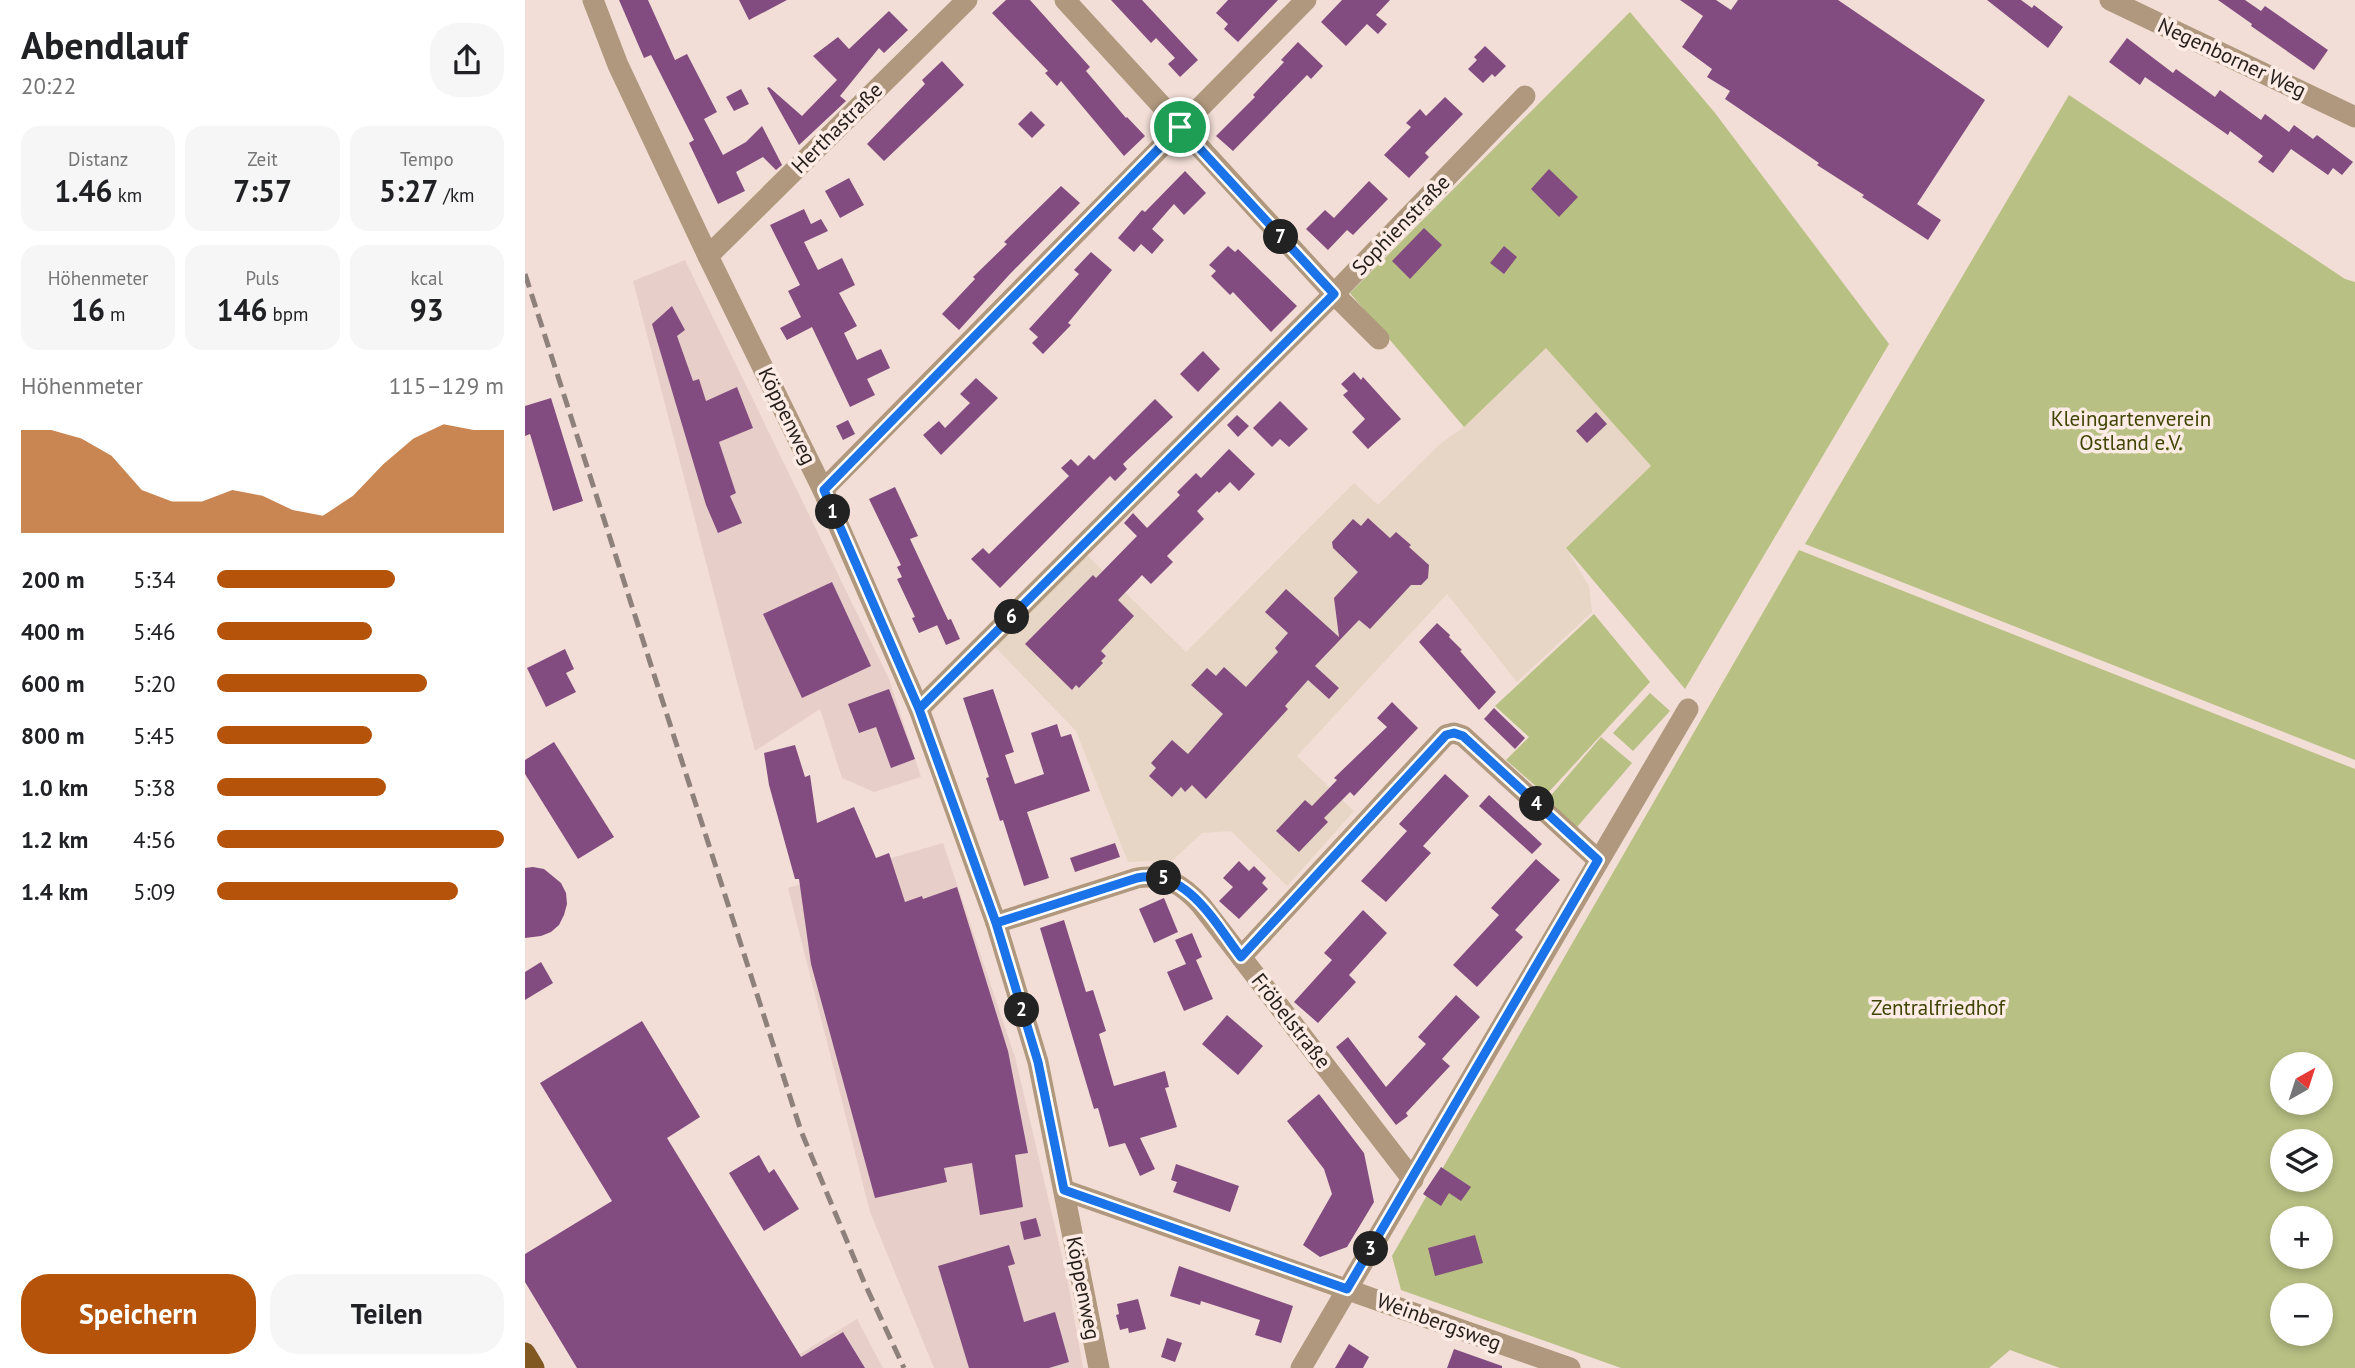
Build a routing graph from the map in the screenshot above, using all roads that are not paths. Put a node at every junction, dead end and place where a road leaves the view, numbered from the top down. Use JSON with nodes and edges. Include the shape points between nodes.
{"nodes":[{"id":1,"x":593,"y":0,"type":"edge"},
{"id":2,"x":967,"y":0,"type":"edge"},
{"id":3,"x":1065,"y":0,"type":"edge"},
{"id":4,"x":1306,"y":0,"type":"edge"},
{"id":5,"x":2110,"y":0,"type":"edge"},
{"id":6,"x":1525,"y":96,"type":"dead end"},
{"id":7,"x":2355,"y":117,"type":"edge"},
{"id":8,"x":1180,"y":127,"type":"junction"},
{"id":9,"x":708,"y":256,"type":"junction"},
{"id":10,"x":1334,"y":294,"type":"junction"},
{"id":11,"x":1379,"y":339,"type":"dead end"},
{"id":12,"x":824,"y":490,"type":"junction"},
{"id":13,"x":919,"y":709,"type":"junction"},
{"id":14,"x":1688,"y":709,"type":"dead end"},
{"id":15,"x":1598,"y":860,"type":"junction"},
{"id":16,"x":996,"y":923,"type":"junction"},
{"id":17,"x":1241,"y":957,"type":"junction"},
{"id":18,"x":1413,"y":1180,"type":"junction"},
{"id":19,"x":1064,"y":1190,"type":"junction"},
{"id":20,"x":1347,"y":1289,"type":"junction"},
{"id":21,"x":525,"y":1353,"type":"edge"},
{"id":22,"x":534,"y":1368,"type":"edge"},
{"id":23,"x":1099,"y":1368,"type":"edge"},
{"id":24,"x":1301,"y":1368,"type":"edge"},
{"id":25,"x":1570,"y":1368,"type":"edge"}],
"edges":[{"from":1,"to":9,"type":"street","name":"Köppenweg","via":[[618,65]]},
{"from":2,"to":9,"type":"street","name":"Herthastraße"},
{"from":3,"to":8,"type":"street"},
{"from":4,"to":8,"type":"street"},
{"from":5,"to":7,"type":"street","name":"Negenborner Weg"},
{"from":6,"to":10,"type":"street","name":"Sophienstraße"},
{"from":8,"to":10,"type":"street"},
{"from":8,"to":12,"type":"street"},
{"from":9,"to":12,"type":"street","name":"Köppenweg"},
{"from":10,"to":11,"type":"street"},
{"from":10,"to":13,"type":"street","name":"Sophienstraße"},
{"from":12,"to":13,"type":"street","name":"Köppenweg"},
{"from":13,"to":16,"type":"street","name":"Köppenweg"},
{"from":14,"to":15,"type":"street"},
{"from":15,"to":17,"type":"street","via":[[1463,736],[1446,735]]},
{"from":15,"to":18,"type":"street"},
{"from":16,"to":17,"type":"street","name":"Fröbelstraße","via":[[1154,876],[1173,881],[1190,893]]},
{"from":16,"to":19,"type":"street","name":"Köppenweg","via":[[1038,1062]]},
{"from":17,"to":18,"type":"street","name":"Fröbelstraße"},
{"from":18,"to":20,"type":"street"},
{"from":19,"to":20,"type":"street","name":"Weinbergsweg"},
{"from":19,"to":23,"type":"street","name":"Köppenweg"},
{"from":20,"to":24,"type":"street"},
{"from":20,"to":25,"type":"street","name":"Weinbergsweg"},
{"from":21,"to":22,"type":"main road"}]}
